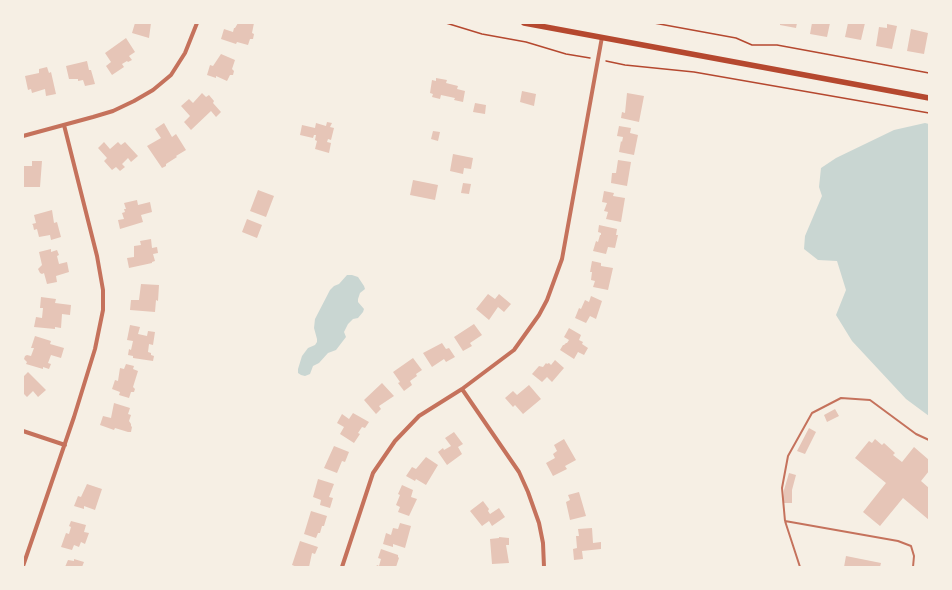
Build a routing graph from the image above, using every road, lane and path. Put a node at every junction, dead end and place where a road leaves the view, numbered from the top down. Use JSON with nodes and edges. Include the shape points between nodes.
{"nodes":[{"id":1,"x":197,"y":23,"type":"edge"},
{"id":2,"x":446,"y":23,"type":"edge"},
{"id":3,"x":524,"y":23,"type":"edge"},
{"id":4,"x":654,"y":23,"type":"edge"},
{"id":5,"x":602,"y":37,"type":"junction"},
{"id":6,"x":590,"y":58,"type":"dead end"},
{"id":7,"x":606,"y":61,"type":"dead end"},
{"id":8,"x":929,"y":73,"type":"edge"},
{"id":9,"x":929,"y":98,"type":"edge"},
{"id":10,"x":929,"y":113,"type":"edge"},
{"id":11,"x":64,"y":125,"type":"junction"},
{"id":12,"x":23,"y":136,"type":"edge"},
{"id":13,"x":462,"y":389,"type":"junction"},
{"id":14,"x":23,"y":431,"type":"edge"},
{"id":15,"x":929,"y":440,"type":"edge"},
{"id":16,"x":65,"y":445,"type":"junction"},
{"id":17,"x":785,"y":521,"type":"junction"},
{"id":18,"x":23,"y":566,"type":"edge"},
{"id":19,"x":342,"y":567,"type":"edge"},
{"id":20,"x":544,"y":567,"type":"edge"},
{"id":21,"x":800,"y":567,"type":"edge"},
{"id":22,"x":913,"y":567,"type":"edge"}],
"edges":[{"from":1,"to":11,"type":"street","via":[[185,53],[171,75],[153,90],[114,110]]},
{"from":2,"to":6,"type":"path","via":[[482,34]]},
{"from":3,"to":5,"type":"main road"},
{"from":4,"to":8,"type":"path","via":[[736,38],[752,45],[777,45]]},
{"from":5,"to":9,"type":"main road"},
{"from":5,"to":13,"type":"street","via":[[563,253],[547,300],[514,350]]},
{"from":7,"to":10,"type":"path","via":[[694,72]]},
{"from":11,"to":12,"type":"street"},
{"from":11,"to":16,"type":"street","via":[[103,290],[103,310],[95,349]]},
{"from":13,"to":19,"type":"street","via":[[419,416],[395,440],[373,472]]},
{"from":13,"to":20,"type":"street","via":[[519,472],[539,523]]},
{"from":14,"to":16,"type":"street"},
{"from":15,"to":17,"type":"lane","via":[[916,434],[870,400],[841,398],[812,413],[788,456],[782,488]]},
{"from":16,"to":18,"type":"street"},
{"from":17,"to":21,"type":"lane"},
{"from":17,"to":22,"type":"lane","via":[[898,541],[911,546],[914,556]]}]}
